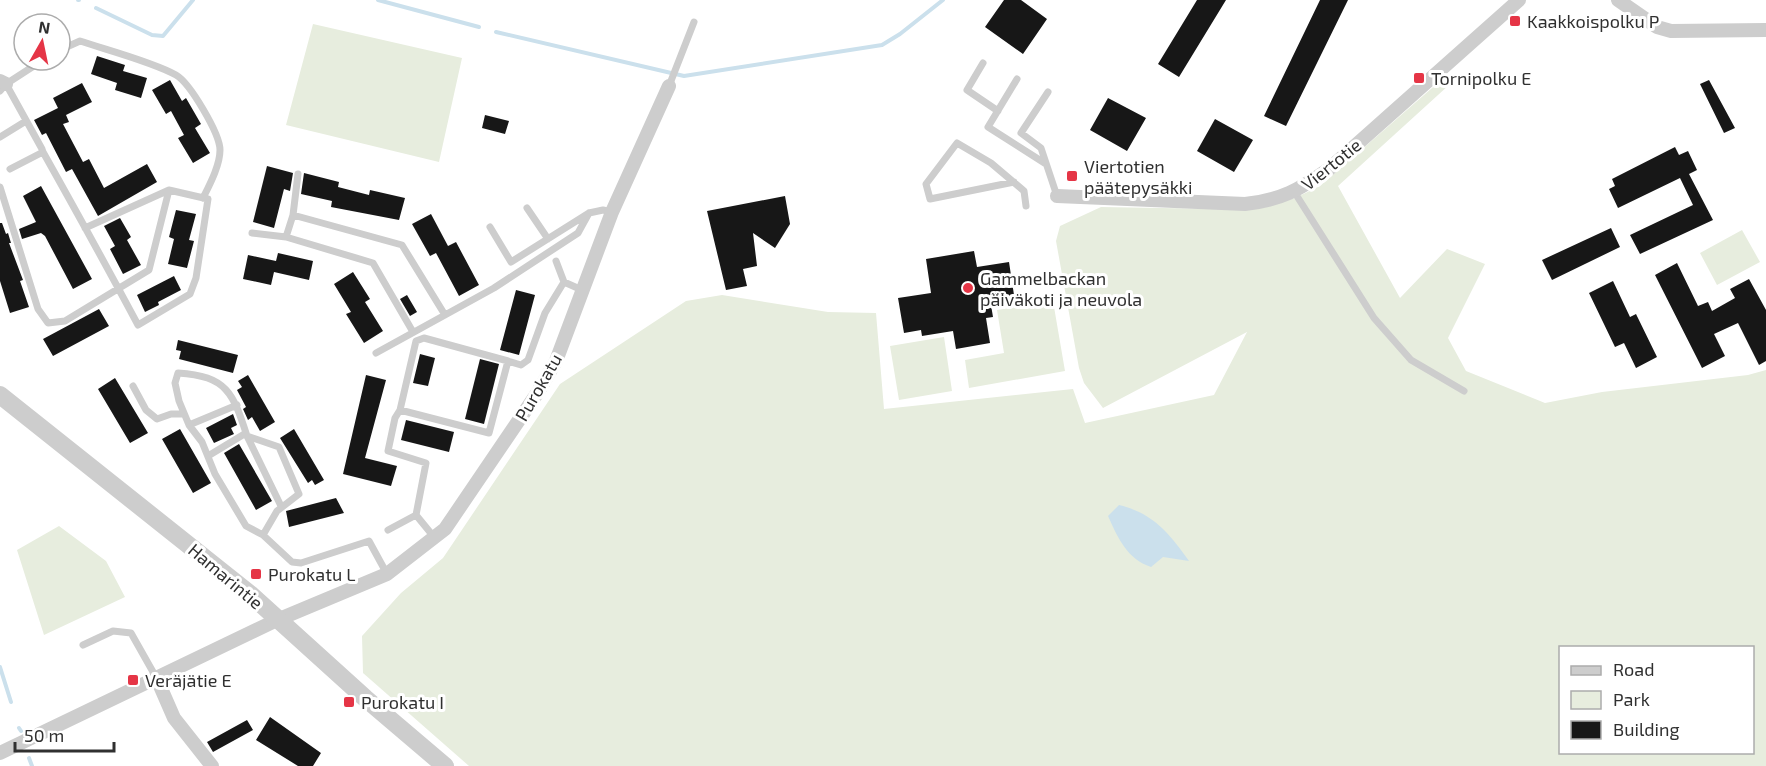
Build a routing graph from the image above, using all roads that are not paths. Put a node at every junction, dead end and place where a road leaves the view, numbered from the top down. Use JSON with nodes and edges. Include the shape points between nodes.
{"nodes":[{"id":1,"x":1519,"y":0,"type":"edge"},
{"id":2,"x":1618,"y":0,"type":"edge"},
{"id":3,"x":694,"y":22,"type":"dead end"},
{"id":4,"x":1766,"y":30,"type":"edge"},
{"id":5,"x":72,"y":44,"type":"edge"},
{"id":6,"x":983,"y":63,"type":"dead end"},
{"id":7,"x":24,"y":72,"type":"edge"},
{"id":8,"x":1017,"y":79,"type":"dead end"},
{"id":9,"x":2,"y":85,"type":"edge"},
{"id":10,"x":669,"y":86,"type":"joint"},
{"id":11,"x":1048,"y":92,"type":"dead end"},
{"id":12,"x":998,"y":111,"type":"junction"},
{"id":13,"x":26,"y":121,"type":"junction"},
{"id":14,"x":0,"y":137,"type":"edge"},
{"id":15,"x":43,"y":152,"type":"junction"},
{"id":16,"x":1046,"y":164,"type":"junction"},
{"id":17,"x":10,"y":169,"type":"dead end"},
{"id":18,"x":298,"y":174,"type":"dead end"},
{"id":19,"x":1014,"y":182,"type":"junction"},
{"id":20,"x":0,"y":187,"type":"edge"},
{"id":21,"x":169,"y":190,"type":"junction"},
{"id":22,"x":1295,"y":193,"type":"junction"},
{"id":23,"x":1057,"y":196,"type":"joint"},
{"id":24,"x":203,"y":198,"type":"junction"},
{"id":25,"x":1026,"y":206,"type":"dead end"},
{"id":26,"x":527,"y":208,"type":"dead end"},
{"id":27,"x":612,"y":212,"type":"junction"},
{"id":28,"x":589,"y":213,"type":"junction"},
{"id":29,"x":292,"y":215,"type":"junction"},
{"id":30,"x":490,"y":227,"type":"dead end"},
{"id":31,"x":85,"y":228,"type":"junction"},
{"id":32,"x":252,"y":233,"type":"dead end"},
{"id":33,"x":286,"y":237,"type":"junction"},
{"id":34,"x":548,"y":239,"type":"junction"},
{"id":35,"x":556,"y":261,"type":"dead end"},
{"id":36,"x":564,"y":282,"type":"junction"},
{"id":37,"x":119,"y":290,"type":"junction"},
{"id":38,"x":582,"y":290,"type":"junction"},
{"id":39,"x":445,"y":315,"type":"junction"},
{"id":40,"x":413,"y":332,"type":"junction"},
{"id":41,"x":376,"y":353,"type":"dead end"},
{"id":42,"x":508,"y":361,"type":"junction"},
{"id":43,"x":134,"y":386,"type":"dead end"},
{"id":44,"x":1464,"y":390,"type":"dead end"},
{"id":45,"x":0,"y":395,"type":"edge"},
{"id":46,"x":237,"y":405,"type":"junction"},
{"id":47,"x":400,"y":410,"type":"junction"},
{"id":48,"x":184,"y":414,"type":"junction"},
{"id":49,"x":189,"y":425,"type":"junction"},
{"id":50,"x":246,"y":435,"type":"junction"},
{"id":51,"x":207,"y":456,"type":"junction"},
{"id":52,"x":282,"y":506,"type":"junction"},
{"id":53,"x":416,"y":515,"type":"junction"},
{"id":54,"x":388,"y":530,"type":"dead end"},
{"id":55,"x":263,"y":535,"type":"junction"},
{"id":56,"x":434,"y":537,"type":"junction"},
{"id":57,"x":387,"y":574,"type":"junction"},
{"id":58,"x":277,"y":620,"type":"junction"},
{"id":59,"x":83,"y":645,"type":"dead end"},
{"id":60,"x":157,"y":679,"type":"junction"},
{"id":61,"x":0,"y":753,"type":"edge"},
{"id":62,"x":212,"y":766,"type":"edge"},
{"id":63,"x":445,"y":766,"type":"edge"}],
"edges":[{"from":1,"to":22,"type":"street","name":"Viertotie","via":[[1329,170]]},
{"from":2,"to":4,"type":"street","via":[[1657,27],[1671,31]]},
{"from":3,"to":10,"type":"lane","name":"Purokatu"},
{"from":5,"to":24,"type":"lane","via":[[80,40],[177,76],[191,90],[218,139],[220,151],[212,182]]},
{"from":6,"to":12,"type":"lane","via":[[967,90]]},
{"from":7,"to":9,"type":"lane"},
{"from":8,"to":12,"type":"lane"},
{"from":9,"to":13,"type":"lane"},
{"from":10,"to":27,"type":"street","name":"Purokatu"},
{"from":11,"to":16,"type":"lane","via":[[1021,133],[1041,148]]},
{"from":12,"to":16,"type":"lane","via":[[988,127]]},
{"from":13,"to":14,"type":"lane"},
{"from":13,"to":15,"type":"lane"},
{"from":15,"to":17,"type":"lane"},
{"from":15,"to":31,"type":"lane"},
{"from":16,"to":23,"type":"lane"},
{"from":18,"to":29,"type":"lane"},
{"from":19,"to":19,"type":"lane","via":[[957,143],[926,184],[930,199]]},
{"from":19,"to":25,"type":"lane","via":[[1024,191]]},
{"from":20,"to":37,"type":"lane","via":[[38,309],[48,323],[65,321]]},
{"from":21,"to":24,"type":"lane"},
{"from":21,"to":31,"type":"lane"},
{"from":21,"to":37,"type":"lane","via":[[149,270]]},
{"from":22,"to":23,"type":"street","name":"Viertotie","via":[[1245,204]]},
{"from":22,"to":44,"type":"lane","via":[[1374,318],[1411,360]]},
{"from":24,"to":37,"type":"lane","via":[[208,199],[190,294],[138,325]]},
{"from":26,"to":34,"type":"lane"},
{"from":27,"to":28,"type":"lane"},
{"from":27,"to":38,"type":"street","name":"Purokatu"},
{"from":28,"to":34,"type":"lane"},
{"from":28,"to":39,"type":"lane","via":[[578,233]]},
{"from":29,"to":33,"type":"lane"},
{"from":29,"to":39,"type":"lane","via":[[402,245]]},
{"from":30,"to":34,"type":"lane","via":[[511,262]]},
{"from":31,"to":37,"type":"lane"},
{"from":32,"to":33,"type":"lane"},
{"from":33,"to":40,"type":"lane","via":[[373,263]]},
{"from":35,"to":36,"type":"lane"},
{"from":36,"to":38,"type":"lane"},
{"from":36,"to":42,"type":"lane","via":[[545,313],[528,360],[521,365]]},
{"from":38,"to":56,"type":"street","name":"Purokatu","via":[[556,361],[538,392],[456,516]]},
{"from":39,"to":40,"type":"lane"},
{"from":40,"to":41,"type":"lane"},
{"from":42,"to":47,"type":"lane","via":[[489,433]]},
{"from":42,"to":47,"type":"lane","via":[[424,338],[416,341]]},
{"from":43,"to":48,"type":"lane","via":[[146,410],[157,419]]},
{"from":45,"to":58,"type":"street","name":"Hamarintie"},
{"from":46,"to":48,"type":"lane","via":[[224,386],[195,374],[178,373],[175,382]]},
{"from":46,"to":49,"type":"lane"},
{"from":46,"to":50,"type":"lane"},
{"from":47,"to":53,"type":"lane","via":[[388,451],[426,463]]},
{"from":48,"to":49,"type":"lane"},
{"from":49,"to":51,"type":"lane"},
{"from":50,"to":51,"type":"lane"},
{"from":50,"to":52,"type":"lane"},
{"from":50,"to":52,"type":"lane","via":[[279,447],[299,494]]},
{"from":51,"to":55,"type":"lane","via":[[239,517]]},
{"from":52,"to":55,"type":"lane"},
{"from":53,"to":54,"type":"lane"},
{"from":53,"to":56,"type":"lane"},
{"from":55,"to":57,"type":"lane","via":[[292,562],[301,563],[369,541]]},
{"from":56,"to":57,"type":"street","name":"Purokatu"},
{"from":57,"to":58,"type":"street","name":"Purokatu"},
{"from":58,"to":60,"type":"street","name":"Purokatu"},
{"from":58,"to":63,"type":"street","name":"Hamarintie"},
{"from":59,"to":60,"type":"lane","via":[[113,631],[130,633]]},
{"from":60,"to":61,"type":"street","name":"Purokatu"},
{"from":60,"to":62,"type":"street","via":[[174,718]]}]}
